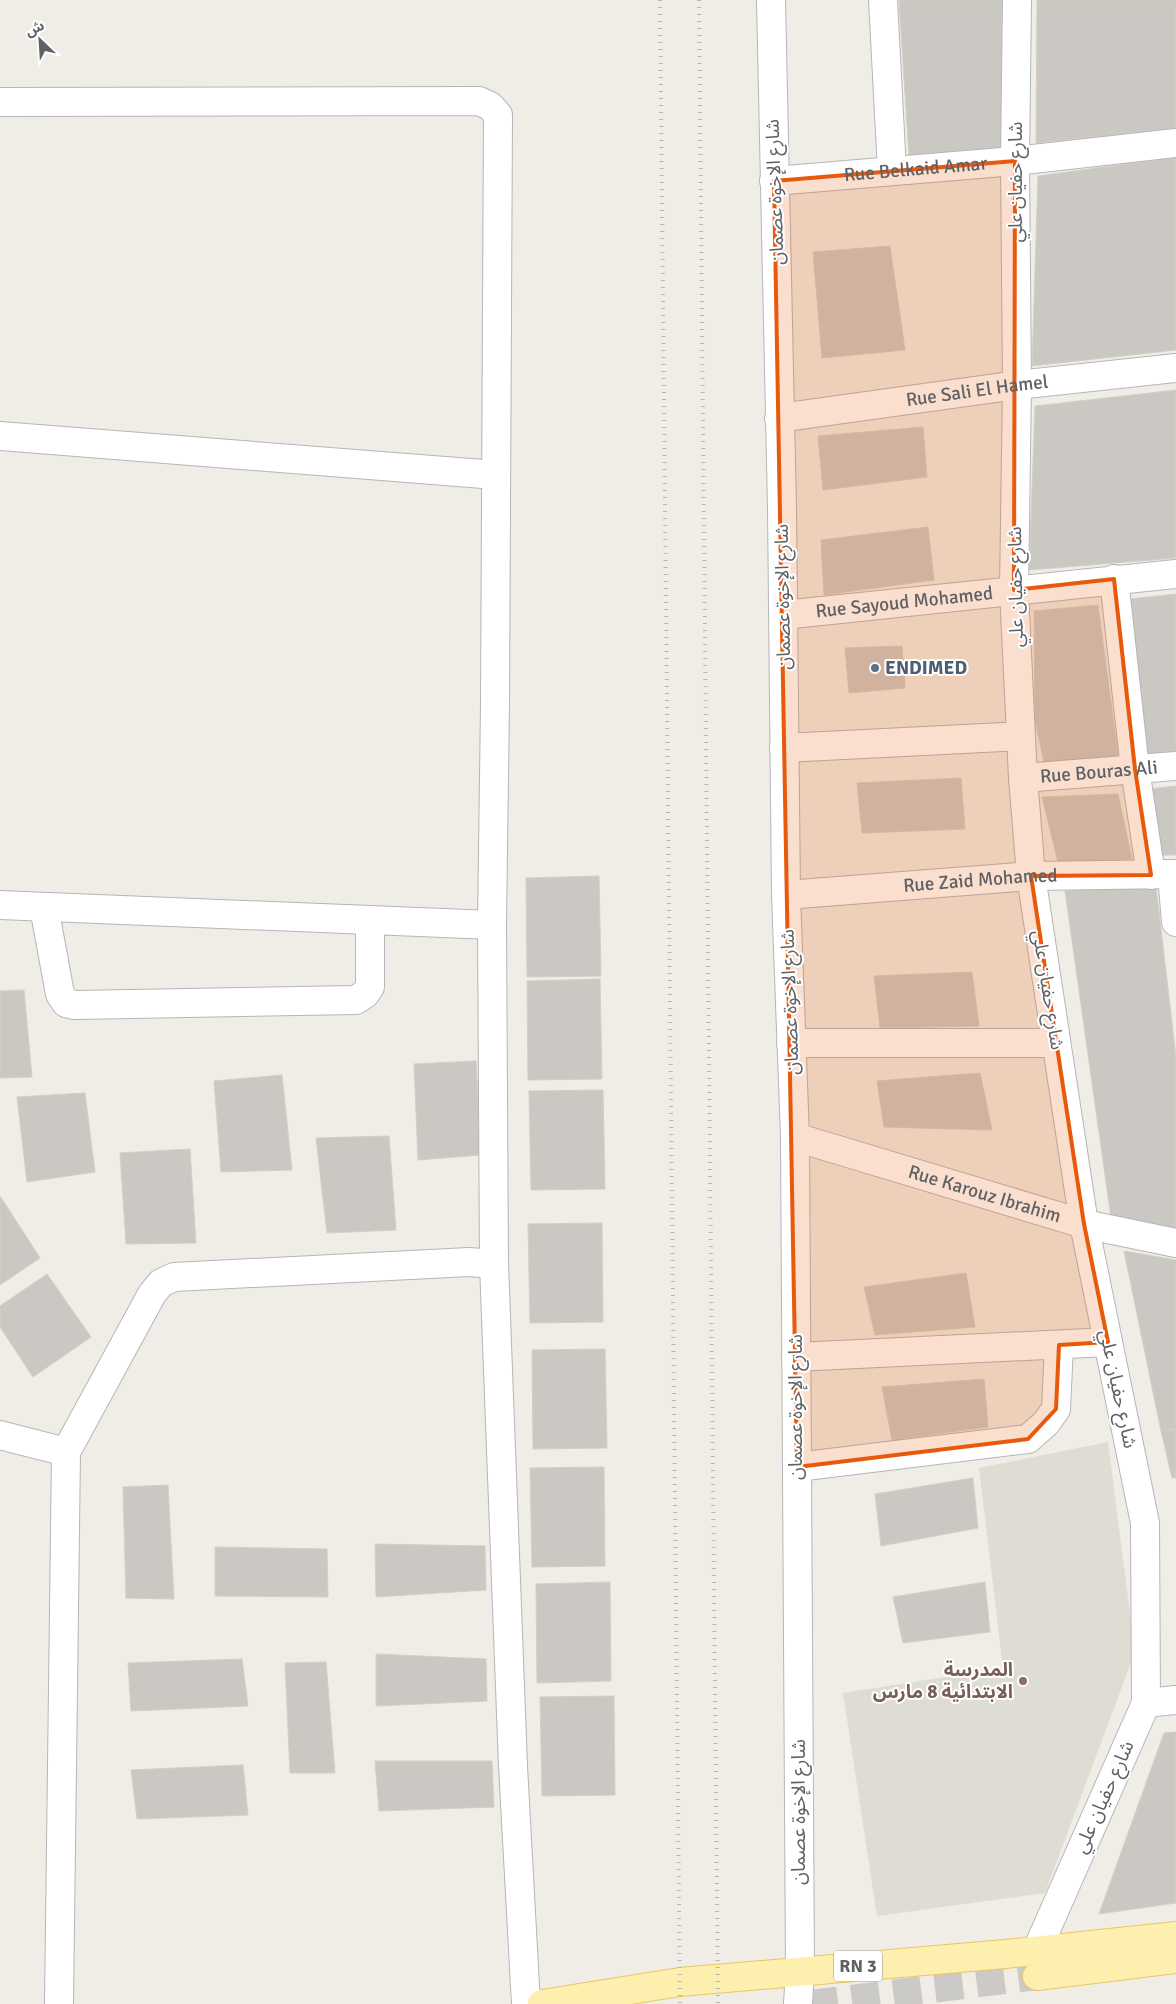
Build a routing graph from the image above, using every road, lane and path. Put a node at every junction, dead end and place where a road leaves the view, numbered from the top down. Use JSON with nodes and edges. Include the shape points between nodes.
{"nodes":[{"id":1,"x":771,"y":0,"type":"edge"},
{"id":2,"x":883,"y":0,"type":"edge"},
{"id":3,"x":1016,"y":0,"type":"edge"},
{"id":4,"x":0,"y":102,"type":"edge"},
{"id":5,"x":1176,"y":143,"type":"edge"},
{"id":6,"x":1015,"y":161,"type":"junction"},
{"id":7,"x":892,"y":172,"type":"junction"},
{"id":8,"x":774,"y":181,"type":"junction"},
{"id":9,"x":1176,"y":368,"type":"edge"},
{"id":10,"x":1017,"y":385,"type":"junction"},
{"id":11,"x":779,"y":418,"type":"junction"},
{"id":12,"x":0,"y":436,"type":"edge"},
{"id":13,"x":496,"y":475,"type":"junction"},
{"id":14,"x":1176,"y":574,"type":"edge"},
{"id":15,"x":1114,"y":579,"type":"junction"},
{"id":16,"x":1014,"y":590,"type":"junction"},
{"id":17,"x":783,"y":615,"type":"junction"},
{"id":18,"x":1021,"y":736,"type":"junction"},
{"id":19,"x":784,"y":748,"type":"junction"},
{"id":20,"x":1176,"y":766,"type":"edge"},
{"id":21,"x":1135,"y":769,"type":"junction"},
{"id":22,"x":1023,"y":778,"type":"junction"},
{"id":23,"x":1166,"y":874,"type":"edge"},
{"id":24,"x":1031,"y":876,"type":"junction"},
{"id":25,"x":786,"y":895,"type":"junction"},
{"id":26,"x":0,"y":905,"type":"edge"},
{"id":27,"x":44,"y":907,"type":"junction"},
{"id":28,"x":370,"y":920,"type":"junction"},
{"id":29,"x":1176,"y":922,"type":"edge"},
{"id":30,"x":492,"y":925,"type":"junction"},
{"id":31,"x":1056,"y":1043,"type":"junction"},
{"id":32,"x":791,"y":1044,"type":"junction"},
{"id":33,"x":795,"y":1137,"type":"junction"},
{"id":34,"x":1084,"y":1224,"type":"junction"},
{"id":35,"x":1176,"y":1243,"type":"edge"},
{"id":36,"x":494,"y":1264,"type":"junction"},
{"id":37,"x":1108,"y":1342,"type":"junction"},
{"id":38,"x":1059,"y":1345,"type":"junction"},
{"id":39,"x":796,"y":1357,"type":"junction"},
{"id":40,"x":0,"y":1436,"type":"edge"},
{"id":41,"x":66,"y":1452,"type":"junction"},
{"id":42,"x":797,"y":1468,"type":"junction"},
{"id":43,"x":1176,"y":1700,"type":"edge"},
{"id":44,"x":1146,"y":1702,"type":"junction"},
{"id":45,"x":1176,"y":1936,"type":"edge"},
{"id":46,"x":1176,"y":1959,"type":"edge"},
{"id":47,"x":1037,"y":1963,"type":"junction"},
{"id":48,"x":800,"y":1971,"type":"junction"},
{"id":49,"x":59,"y":2004,"type":"edge"},
{"id":50,"x":526,"y":2004,"type":"edge"},
{"id":51,"x":542,"y":2004,"type":"edge"},
{"id":52,"x":798,"y":2004,"type":"edge"}],
"edges":[{"from":1,"to":8,"type":"street","name":"شارع الإخوة عصمان"},
{"from":2,"to":7,"type":"street"},
{"from":3,"to":6,"type":"street","name":"شارع حفيان علي"},
{"from":4,"to":13,"type":"street","via":[[478,100],[490,106],[498,115]]},
{"from":5,"to":6,"type":"street","name":"Rue Belkaid Amar"},
{"from":6,"to":7,"type":"street","name":"Rue Belkaid Amar"},
{"from":6,"to":10,"type":"street","name":"شارع حفيان علي"},
{"from":7,"to":8,"type":"street","name":"Rue Belkaid Amar"},
{"from":8,"to":11,"type":"street","name":"شارع الإخوة عصمان"},
{"from":9,"to":10,"type":"street","name":"Rue Sali El Hamel"},
{"from":10,"to":11,"type":"street","name":"Rue Sali El Hamel"},
{"from":10,"to":16,"type":"street","name":"شارع حفيان علي"},
{"from":11,"to":17,"type":"street","name":"شارع الإخوة عصمان"},
{"from":12,"to":13,"type":"street"},
{"from":13,"to":30,"type":"street"},
{"from":14,"to":15,"type":"street","name":"Rue Sayoud Mohamed"},
{"from":15,"to":16,"type":"street","name":"Rue Sayoud Mohamed"},
{"from":15,"to":21,"type":"street"},
{"from":16,"to":17,"type":"street","name":"Rue Sayoud Mohamed"},
{"from":16,"to":18,"type":"street","name":"شارع حفيان علي"},
{"from":17,"to":19,"type":"street","name":"شارع الإخوة عصمان"},
{"from":18,"to":19,"type":"street"},
{"from":18,"to":22,"type":"street","name":"شارع حفيان علي"},
{"from":19,"to":25,"type":"street","name":"شارع الإخوة عصمان"},
{"from":20,"to":21,"type":"street","name":"Rue Bouras Ali"},
{"from":21,"to":22,"type":"street","name":"Rue Bouras Ali"},
{"from":21,"to":23,"type":"street"},
{"from":22,"to":24,"type":"street","name":"شارع حفيان علي"},
{"from":23,"to":24,"type":"street","name":"Rue Zaid Mohamed"},
{"from":23,"to":29,"type":"street"},
{"from":24,"to":25,"type":"street","name":"Rue Zaid Mohamed"},
{"from":24,"to":31,"type":"street","name":"شارع حفيان علي"},
{"from":25,"to":32,"type":"street","name":"شارع الإخوة عصمان"},
{"from":26,"to":27,"type":"street"},
{"from":27,"to":28,"type":"street"},
{"from":27,"to":28,"type":"street","via":[[60,994],[66,1002],[75,1005],[356,1000],[370,987]]},
{"from":28,"to":30,"type":"street"},
{"from":30,"to":36,"type":"street"},
{"from":31,"to":32,"type":"street"},
{"from":31,"to":34,"type":"street","name":"شارع حفيان علي"},
{"from":32,"to":33,"type":"street","name":"شارع الإخوة عصمان"},
{"from":33,"to":34,"type":"street","name":"Rue Karouz Ibrahim"},
{"from":33,"to":39,"type":"street","name":"شارع الإخوة عصمان"},
{"from":34,"to":35,"type":"street","name":"Rue Karouz Ibrahim"},
{"from":34,"to":37,"type":"street","name":"شارع حفيان علي"},
{"from":36,"to":41,"type":"street","via":[[469,1262],[174,1277],[161,1283],[152,1294]]},
{"from":36,"to":50,"type":"street","via":[[512,1766]]},
{"from":37,"to":38,"type":"street"},
{"from":37,"to":44,"type":"street","name":"شارع حفيان علي","via":[[1145,1523]]},
{"from":38,"to":39,"type":"street"},
{"from":38,"to":42,"type":"street","via":[[1056,1409],[1028,1439]]},
{"from":39,"to":42,"type":"street","name":"شارع الإخوة عصمان"},
{"from":40,"to":41,"type":"street"},
{"from":41,"to":49,"type":"street"},
{"from":42,"to":48,"type":"street","name":"شارع الإخوة عصمان"},
{"from":43,"to":44,"type":"street"},
{"from":44,"to":47,"type":"street","name":"شارع حفيان علي"},
{"from":45,"to":47,"type":"main road","number":"RN 3"},
{"from":46,"to":47,"type":"main road","number":"RN 3"},
{"from":47,"to":48,"type":"main road","number":"RN 3"},
{"from":48,"to":51,"type":"main road","number":"RN 3","via":[[680,1982]]},
{"from":48,"to":52,"type":"street","name":"شارع الإخوة عصمان"}]}
